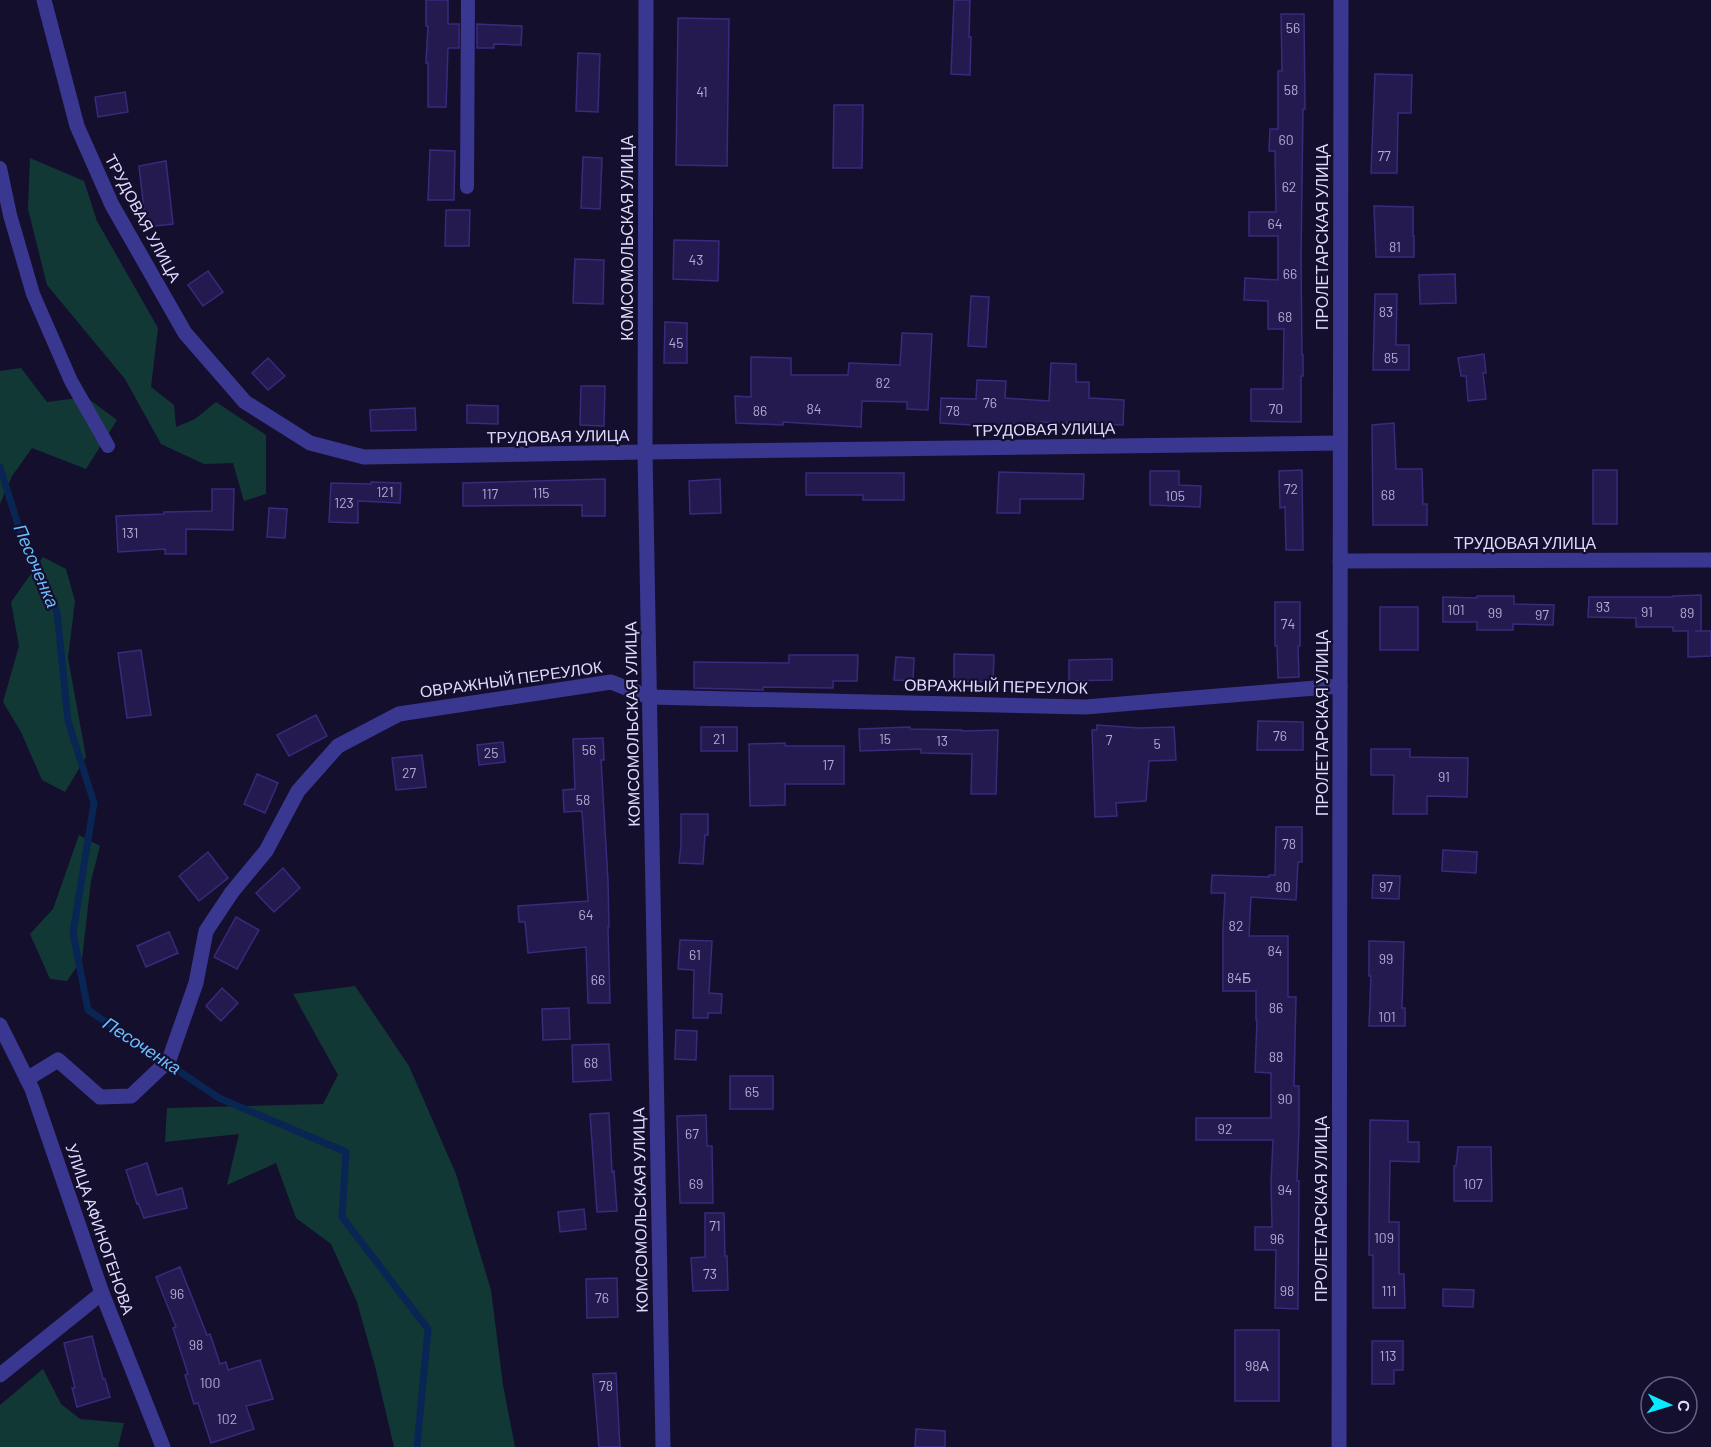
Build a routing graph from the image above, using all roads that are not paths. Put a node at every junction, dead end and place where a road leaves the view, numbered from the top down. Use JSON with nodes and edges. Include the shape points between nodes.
{"nodes":[{"id":1,"x":44,"y":0,"type":"edge"},
{"id":2,"x":468,"y":0,"type":"edge"},
{"id":3,"x":646,"y":0,"type":"edge"},
{"id":4,"x":1341,"y":0,"type":"edge"},
{"id":5,"x":0,"y":168,"type":"edge"},
{"id":6,"x":467,"y":188,"type":"dead end"},
{"id":7,"x":1340,"y":443,"type":"junction"},
{"id":8,"x":108,"y":446,"type":"dead end"},
{"id":9,"x":645,"y":452,"type":"junction"},
{"id":10,"x":1711,"y":560,"type":"edge"},
{"id":11,"x":1340,"y":561,"type":"junction"},
{"id":12,"x":1340,"y":686,"type":"junction"},
{"id":13,"x":649,"y":697,"type":"junction"},
{"id":14,"x":0,"y":1025,"type":"edge"},
{"id":15,"x":27,"y":1079,"type":"junction"},
{"id":16,"x":102,"y":1293,"type":"junction"},
{"id":17,"x":0,"y":1375,"type":"edge"},
{"id":18,"x":163,"y":1447,"type":"edge"},
{"id":19,"x":663,"y":1447,"type":"edge"},
{"id":20,"x":1339,"y":1447,"type":"edge"}],
"edges":[{"from":1,"to":9,"type":"street","name":"ТРУДОВАЯ УЛИЦА","via":[[77,126],[112,205],[185,333],[245,402],[310,443],[364,458]]},
{"from":2,"to":6,"type":"lane"},
{"from":3,"to":9,"type":"street","name":"КОМСОМОЛЬСКАЯ УЛИЦА"},
{"from":4,"to":7,"type":"street","name":"ПРОЛЕТАРСКАЯ УЛИЦА"},
{"from":5,"to":8,"type":"lane","via":[[33,294],[71,381]]},
{"from":7,"to":9,"type":"street","name":"ТРУДОВАЯ УЛИЦА"},
{"from":7,"to":11,"type":"street","name":"ПРОЛЕТАРСКАЯ УЛИЦА"},
{"from":9,"to":13,"type":"street","name":"КОМСОМОЛЬСКАЯ УЛИЦА"},
{"from":10,"to":11,"type":"street","name":"ТРУДОВАЯ УЛИЦА"},
{"from":11,"to":12,"type":"street","name":"ПРОЛЕТАРСКАЯ УЛИЦА"},
{"from":12,"to":13,"type":"street","name":"ОВРАЖНЫЙ ПЕРЕУЛОК","via":[[1085,707]]},
{"from":12,"to":20,"type":"street","name":"ПРОЛЕТАРСКАЯ УЛИЦА"},
{"from":13,"to":15,"type":"street","name":"ОВРАЖНЫЙ ПЕРЕУЛОК","via":[[611,682],[399,714],[338,746],[298,791],[266,851],[206,931],[196,983],[169,1060],[131,1096],[100,1097],[58,1060]]},
{"from":13,"to":19,"type":"street","name":"КОМСОМОЛЬСКАЯ УЛИЦА"},
{"from":14,"to":15,"type":"street","name":"УЛИЦА АФИНОГЕНОВА"},
{"from":15,"to":16,"type":"street","name":"УЛИЦА АФИНОГЕНОВА"},
{"from":16,"to":17,"type":"street"},
{"from":16,"to":18,"type":"street","name":"УЛИЦА АФИНОГЕНОВА"}]}
